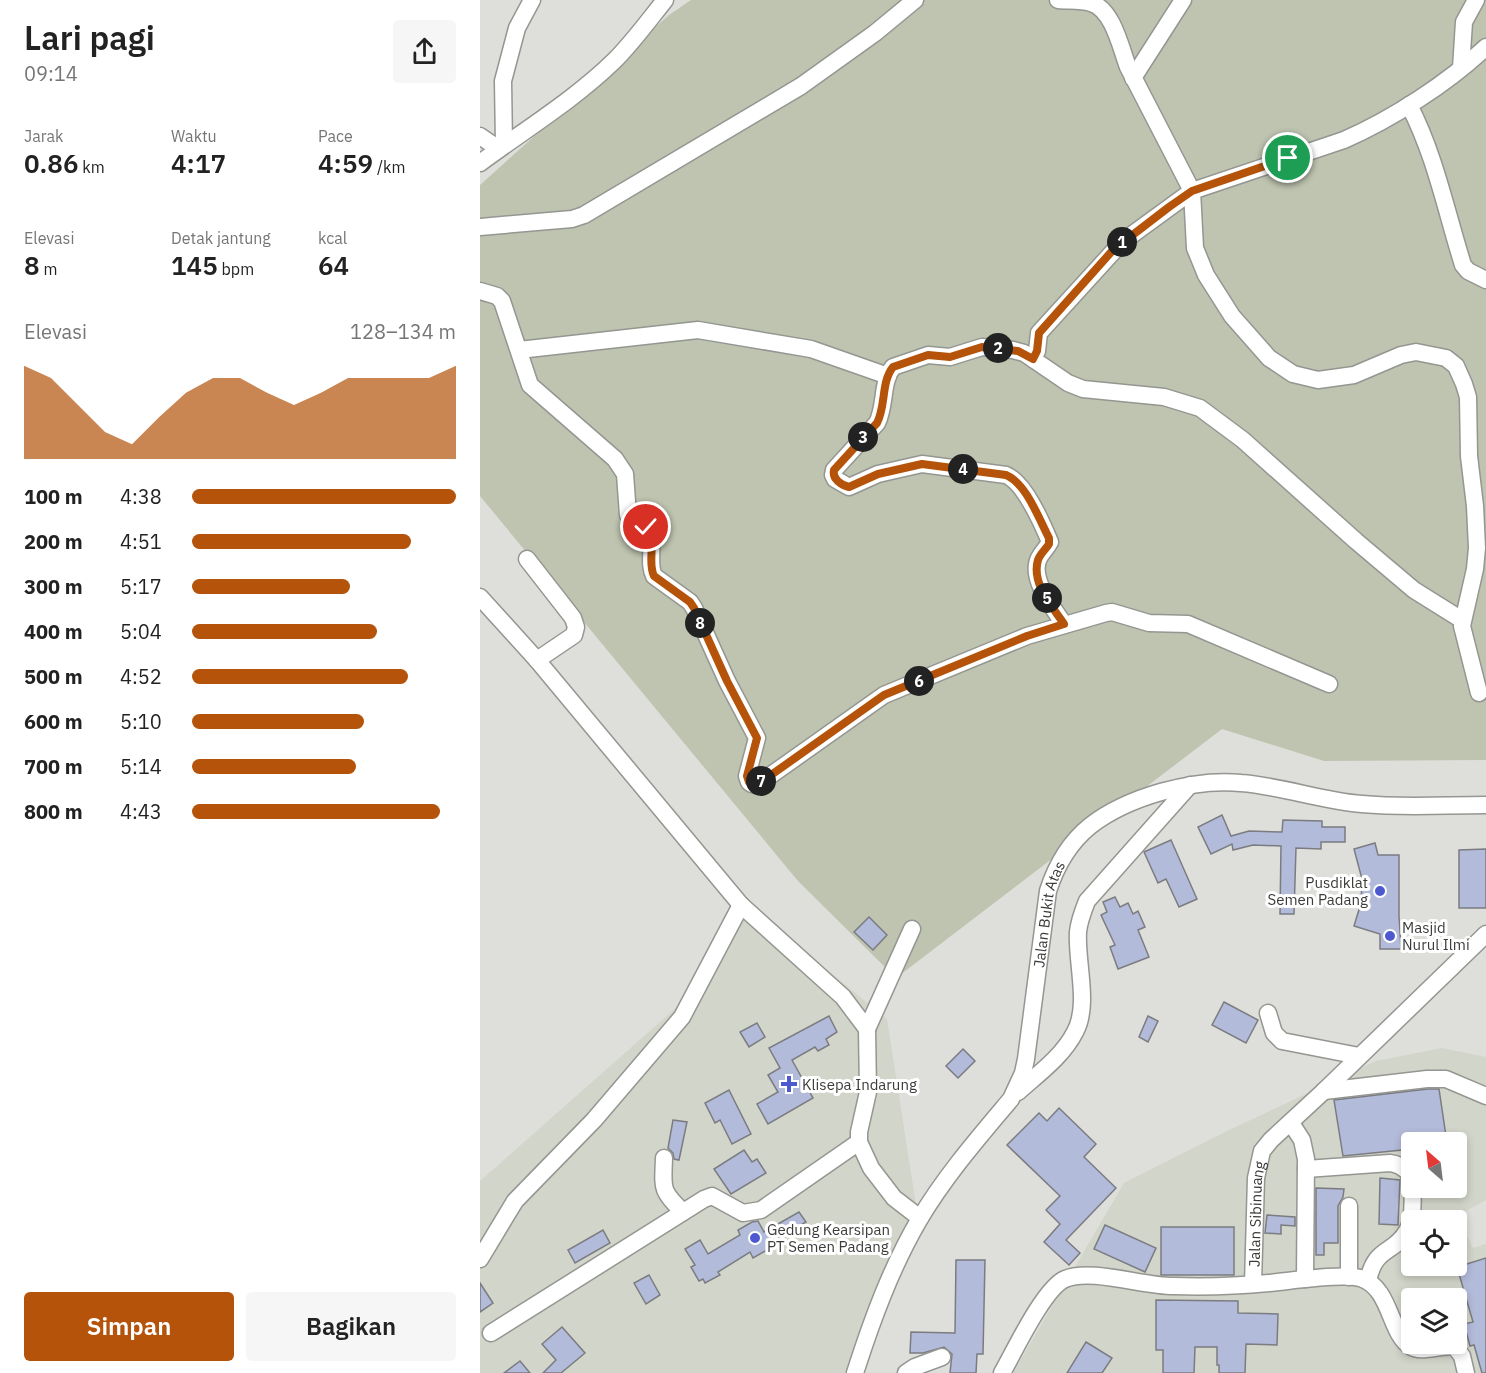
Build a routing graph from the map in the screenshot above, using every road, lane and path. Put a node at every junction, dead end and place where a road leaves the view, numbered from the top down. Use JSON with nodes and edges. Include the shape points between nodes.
{"nodes":[{"id":1,"x":532,"y":0,"type":"edge"},
{"id":2,"x":665,"y":0,"type":"edge"},
{"id":3,"x":915,"y":0,"type":"edge"},
{"id":4,"x":1058,"y":0,"type":"edge"},
{"id":5,"x":1183,"y":0,"type":"edge"},
{"id":6,"x":1476,"y":0,"type":"edge"},
{"id":7,"x":1486,"y":47,"type":"edge"},
{"id":8,"x":1461,"y":68,"type":"junction"},
{"id":9,"x":1133,"y":78,"type":"junction"},
{"id":10,"x":1409,"y":105,"type":"junction"},
{"id":11,"x":480,"y":136,"type":"edge"},
{"id":12,"x":502,"y":147,"type":"junction"},
{"id":13,"x":480,"y":163,"type":"edge"},
{"id":14,"x":1192,"y":191,"type":"junction"},
{"id":15,"x":480,"y":226,"type":"edge"},
{"id":16,"x":1486,"y":280,"type":"edge"},
{"id":17,"x":480,"y":291,"type":"edge"},
{"id":18,"x":519,"y":350,"type":"junction"},
{"id":19,"x":1033,"y":359,"type":"junction"},
{"id":20,"x":888,"y":376,"type":"junction"},
{"id":21,"x":1476,"y":520,"type":"junction"},
{"id":22,"x":1486,"y":536,"type":"edge"},
{"id":23,"x":527,"y":559,"type":"dead end"},
{"id":24,"x":480,"y":597,"type":"edge"},
{"id":25,"x":1462,"y":621,"type":"junction"},
{"id":26,"x":1064,"y":624,"type":"junction"},
{"id":27,"x":537,"y":660,"type":"junction"},
{"id":28,"x":1329,"y":684,"type":"dead end"},
{"id":29,"x":1479,"y":693,"type":"dead end"},
{"id":30,"x":1190,"y":785,"type":"junction"},
{"id":31,"x":1486,"y":805,"type":"edge"},
{"id":32,"x":741,"y":905,"type":"junction"},
{"id":33,"x":912,"y":928,"type":"dead end"},
{"id":34,"x":1486,"y":934,"type":"edge"},
{"id":35,"x":1268,"y":1013,"type":"dead end"},
{"id":36,"x":867,"y":1029,"type":"junction"},
{"id":37,"x":1359,"y":1056,"type":"junction"},
{"id":38,"x":1324,"y":1091,"type":"junction"},
{"id":39,"x":1486,"y":1096,"type":"edge"},
{"id":40,"x":1011,"y":1099,"type":"junction"},
{"id":41,"x":1291,"y":1123,"type":"junction"},
{"id":42,"x":860,"y":1142,"type":"junction"},
{"id":43,"x":664,"y":1158,"type":"dead end"},
{"id":44,"x":1306,"y":1169,"type":"junction"},
{"id":45,"x":1349,"y":1206,"type":"dead end"},
{"id":46,"x":683,"y":1212,"type":"junction"},
{"id":47,"x":920,"y":1218,"type":"junction"},
{"id":48,"x":480,"y":1259,"type":"edge"},
{"id":49,"x":1349,"y":1276,"type":"junction"},
{"id":50,"x":1305,"y":1279,"type":"junction"},
{"id":51,"x":1368,"y":1281,"type":"junction"},
{"id":52,"x":1253,"y":1284,"type":"junction"},
{"id":53,"x":491,"y":1333,"type":"dead end"},
{"id":54,"x":942,"y":1357,"type":"dead end"},
{"id":55,"x":855,"y":1373,"type":"edge"},
{"id":56,"x":906,"y":1373,"type":"edge"},
{"id":57,"x":1002,"y":1373,"type":"edge"},
{"id":58,"x":1466,"y":1373,"type":"edge"}],
"edges":[{"from":1,"to":12,"type":"street","via":[[518,28],[503,81]]},
{"from":2,"to":12,"type":"street","via":[[617,58],[594,79]]},
{"from":3,"to":15,"type":"street","via":[[801,86],[584,215]]},
{"from":4,"to":9,"type":"street","via":[[1092,3],[1102,9]]},
{"from":5,"to":9,"type":"street"},
{"from":6,"to":8,"type":"street","via":[[1464,22]]},
{"from":7,"to":8,"type":"street"},
{"from":8,"to":10,"type":"street"},
{"from":9,"to":14,"type":"street"},
{"from":10,"to":14,"type":"street","via":[[1344,140]]},
{"from":10,"to":16,"type":"street","via":[[1440,186],[1463,265]]},
{"from":11,"to":12,"type":"street"},
{"from":12,"to":13,"type":"street"},
{"from":14,"to":19,"type":"street","via":[[1113,250],[1039,333]]},
{"from":14,"to":21,"type":"street","via":[[1195,248],[1206,275],[1241,328],[1282,368],[1306,379],[1330,380],[1416,352],[1446,358],[1456,366],[1468,397]]},
{"from":17,"to":18,"type":"street","via":[[500,298]]},
{"from":18,"to":20,"type":"street","via":[[698,330],[811,349]]},
{"from":18,"to":26,"type":"street","via":[[534,389],[623,470],[629,517],[646,527],[652,542],[654,576],[694,608],[755,733],[757,743],[747,776],[749,782],[764,780],[884,695]]},
{"from":19,"to":20,"type":"street","via":[[1018,351],[982,347],[950,357],[928,355],[897,365]]},
{"from":19,"to":25,"type":"street","via":[[1083,389],[1164,397],[1200,408],[1243,440],[1414,590]]},
{"from":20,"to":26,"type":"street","via":[[877,423],[833,475],[844,486],[854,486],[878,474],[922,464],[1012,477],[1022,487],[1049,538],[1037,563],[1040,584]]},
{"from":21,"to":22,"type":"street"},
{"from":21,"to":25,"type":"street","via":[[1477,559]]},
{"from":23,"to":27,"type":"street","via":[[576,627],[574,635]]},
{"from":24,"to":27,"type":"street"},
{"from":25,"to":29,"type":"street"},
{"from":26,"to":28,"type":"street","via":[[1112,612],[1149,623],[1188,624]]},
{"from":27,"to":32,"type":"street"},
{"from":30,"to":31,"type":"street","name":"Jalan Bukit Atas","via":[[1259,784],[1364,805]]},
{"from":30,"to":40,"type":"street","via":[[1087,901],[1078,932],[1080,1021],[1070,1041]]},
{"from":30,"to":40,"type":"street","name":"Jalan Bukit Atas","via":[[1138,800],[1103,818],[1080,836],[1059,863],[1045,904],[1023,1073]]},
{"from":32,"to":36,"type":"street","via":[[843,997]]},
{"from":32,"to":48,"type":"street","via":[[682,1017],[594,1120],[515,1201]]},
{"from":33,"to":36,"type":"street"},
{"from":34,"to":37,"type":"street","name":"Jalan Sibinuang"},
{"from":35,"to":37,"type":"street","via":[[1274,1033],[1282,1041]]},
{"from":36,"to":42,"type":"street","via":[[868,1092]]},
{"from":37,"to":38,"type":"street","name":"Jalan Sibinuang"},
{"from":38,"to":39,"type":"street","via":[[1427,1078],[1446,1079]]},
{"from":38,"to":41,"type":"street","name":"Jalan Sibinuang"},
{"from":40,"to":47,"type":"street","name":"Jalan Bukit Atas"},
{"from":41,"to":44,"type":"street","via":[[1305,1149]]},
{"from":41,"to":52,"type":"street","name":"Jalan Sibinuang","via":[[1262,1151],[1258,1164]]},
{"from":42,"to":46,"type":"street","via":[[761,1210],[743,1213],[712,1196]]},
{"from":42,"to":47,"type":"street","via":[[871,1168],[894,1198]]},
{"from":43,"to":46,"type":"street","via":[[665,1193]]},
{"from":44,"to":50,"type":"street"},
{"from":44,"to":51,"type":"street","via":[[1390,1163],[1408,1173],[1411,1225],[1401,1240],[1374,1262]]},
{"from":45,"to":49,"type":"street"},
{"from":46,"to":53,"type":"street"},
{"from":47,"to":55,"type":"street","name":"Jalan Bukit Atas","via":[[875,1313]]},
{"from":49,"to":50,"type":"street"},
{"from":49,"to":51,"type":"street"},
{"from":50,"to":52,"type":"street"},
{"from":51,"to":58,"type":"street","via":[[1383,1298],[1409,1346],[1455,1347]]},
{"from":52,"to":57,"type":"street","name":"Jalan Sibinuang","via":[[1152,1285],[1077,1275],[1063,1280],[1047,1296]]},
{"from":54,"to":56,"type":"street"}]}
